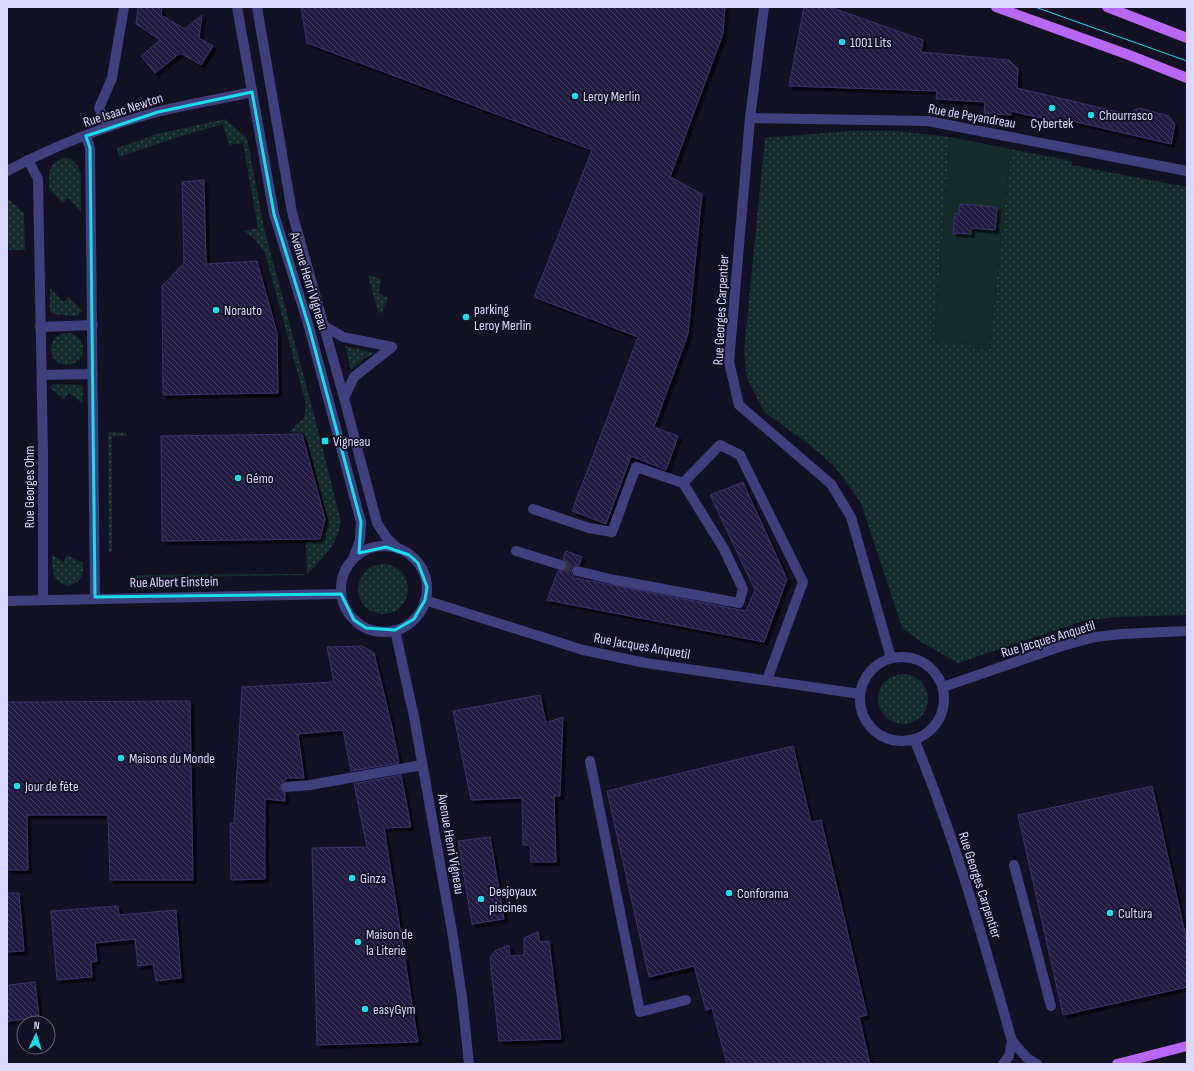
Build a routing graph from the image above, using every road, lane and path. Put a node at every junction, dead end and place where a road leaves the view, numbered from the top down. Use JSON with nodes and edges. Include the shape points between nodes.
{"nodes":[{"id":1,"x":124,"y":7,"type":"edge"},
{"id":2,"x":237,"y":7,"type":"edge"},
{"id":3,"x":257,"y":7,"type":"edge"},
{"id":4,"x":764,"y":7,"type":"edge"},
{"id":5,"x":996,"y":7,"type":"edge"},
{"id":6,"x":1107,"y":7,"type":"edge"},
{"id":7,"x":1187,"y":38,"type":"edge"},
{"id":8,"x":1187,"y":78,"type":"edge"},
{"id":9,"x":252,"y":92,"type":"junction"},
{"id":10,"x":750,"y":118,"type":"junction"},
{"id":11,"x":108,"y":127,"type":"junction"},
{"id":12,"x":86,"y":136,"type":"junction"},
{"id":13,"x":28,"y":160,"type":"junction"},
{"id":14,"x":7,"y":171,"type":"edge"},
{"id":15,"x":1187,"y":171,"type":"edge"},
{"id":16,"x":93,"y":325,"type":"junction"},
{"id":17,"x":323,"y":325,"type":"junction"},
{"id":18,"x":40,"y":326,"type":"junction"},
{"id":19,"x":93,"y":374,"type":"junction"},
{"id":20,"x":42,"y":375,"type":"junction"},
{"id":21,"x":344,"y":398,"type":"junction"},
{"id":22,"x":683,"y":483,"type":"junction"},
{"id":23,"x":533,"y":508,"type":"dead end"},
{"id":24,"x":398,"y":549,"type":"junction"},
{"id":25,"x":516,"y":551,"type":"dead end"},
{"id":26,"x":353,"y":559,"type":"junction"},
{"id":27,"x":561,"y":565,"type":"tunnel mouth"},
{"id":28,"x":577,"y":571,"type":"tunnel mouth"},
{"id":29,"x":341,"y":594,"type":"junction"},
{"id":30,"x":94,"y":598,"type":"junction"},
{"id":31,"x":7,"y":600,"type":"edge"},
{"id":32,"x":43,"y":600,"type":"junction"},
{"id":33,"x":426,"y":600,"type":"junction"},
{"id":34,"x":395,"y":630,"type":"junction"},
{"id":35,"x":1187,"y":631,"type":"edge"},
{"id":36,"x":891,"y":658,"type":"junction"},
{"id":37,"x":767,"y":680,"type":"junction"},
{"id":38,"x":943,"y":687,"type":"junction"},
{"id":39,"x":860,"y":694,"type":"junction"},
{"id":40,"x":914,"y":739,"type":"junction"},
{"id":41,"x":590,"y":761,"type":"dead end"},
{"id":42,"x":422,"y":765,"type":"junction"},
{"id":43,"x":286,"y":787,"type":"dead end"},
{"id":44,"x":1014,"y":865,"type":"dead end"},
{"id":45,"x":686,"y":1000,"type":"dead end"},
{"id":46,"x":1051,"y":1006,"type":"dead end"},
{"id":47,"x":1012,"y":1041,"type":"junction"},
{"id":48,"x":1187,"y":1046,"type":"edge"},
{"id":49,"x":469,"y":1064,"type":"edge"},
{"id":50,"x":1003,"y":1064,"type":"edge"},
{"id":51,"x":1037,"y":1064,"type":"edge"},
{"id":52,"x":1117,"y":1064,"type":"edge"}],
"edges":[{"from":1,"to":11,"type":"street","via":[[112,78],[99,108]]},
{"from":2,"to":9,"type":"street","name":"Avenue Henri Vigneau"},
{"from":3,"to":17,"type":"street","name":"Avenue Henri Vigneau","via":[[292,212]]},
{"from":4,"to":10,"type":"street","name":"Rue Georges Carpentier"},
{"from":5,"to":8,"type":"main road"},
{"from":6,"to":7,"type":"main road"},
{"from":9,"to":11,"type":"street","name":"Rue Isaac Newton","via":[[158,112]]},
{"from":9,"to":26,"type":"street","name":"Avenue Henri Vigneau","via":[[274,214],[309,327],[361,522],[360,540]]},
{"from":10,"to":15,"type":"street","name":"Rue de Peyandreau","via":[[928,122]]},
{"from":10,"to":36,"type":"street","name":"Rue Georges Carpentier","via":[[729,362],[739,405],[831,484],[851,517]]},
{"from":11,"to":12,"type":"street","name":"Rue Isaac Newton"},
{"from":12,"to":13,"type":"street","name":"Rue Isaac Newton"},
{"from":12,"to":16,"type":"street","via":[[90,148]]},
{"from":13,"to":14,"type":"street","name":"Rue Isaac Newton"},
{"from":13,"to":18,"type":"street","name":"Rue Georges Ohm","via":[[38,179]]},
{"from":16,"to":18,"type":"street"},
{"from":16,"to":19,"type":"street"},
{"from":17,"to":21,"type":"street","name":"Avenue Henri Vigneau"},
{"from":17,"to":21,"type":"street","via":[[343,337],[392,347],[354,377]]},
{"from":18,"to":20,"type":"street","name":"Rue Georges Ohm"},
{"from":19,"to":20,"type":"street"},
{"from":19,"to":30,"type":"street"},
{"from":20,"to":32,"type":"street","name":"Rue Georges Ohm"},
{"from":21,"to":24,"type":"street","name":"Avenue Henri Vigneau","via":[[377,523]]},
{"from":22,"to":23,"type":"street","via":[[636,467],[612,532],[589,528]]},
{"from":22,"to":28,"type":"street","via":[[724,548],[743,588],[739,603]]},
{"from":22,"to":37,"type":"street","via":[[720,445],[740,455],[803,582]]},
{"from":24,"to":26,"type":"street","name":"Avenue Henri Vigneau","via":[[374,547]]},
{"from":24,"to":33,"type":"street","name":"Avenue Henri Vigneau","via":[[409,554],[418,564],[427,587]]},
{"from":25,"to":27,"type":"street"},
{"from":26,"to":29,"type":"street","name":"Avenue Henri Vigneau","via":[[346,569]]},
{"from":29,"to":30,"type":"street","name":"Rue Albert Einstein"},
{"from":29,"to":34,"type":"street","via":[[345,608],[354,620],[366,628],[380,632]]},
{"from":30,"to":32,"type":"street","name":"Rue Albert Einstein"},
{"from":31,"to":32,"type":"street","name":"Rue Albert Einstein"},
{"from":33,"to":34,"type":"street","via":[[414,620]]},
{"from":33,"to":37,"type":"street","name":"Rue Jacques Anquetil","via":[[583,650],[646,663]]},
{"from":34,"to":42,"type":"street","name":"Avenue Henri Vigneau"},
{"from":35,"to":38,"type":"street","name":"Rue Jacques Anquetil","via":[[1094,637]]},
{"from":36,"to":38,"type":"street","via":[[902,656],[917,659],[930,667]]},
{"from":36,"to":39,"type":"street","via":[[877,664],[866,676]]},
{"from":37,"to":39,"type":"street","name":"Rue Jacques Anquetil"},
{"from":38,"to":40,"type":"street","via":[[944,703],[941,715],[930,730]]},
{"from":39,"to":40,"type":"street","via":[[861,709],[866,722],[876,732],[898,741]]},
{"from":40,"to":47,"type":"street","name":"Rue Georges Carpentier","via":[[968,889]]},
{"from":41,"to":45,"type":"street","via":[[640,1012]]},
{"from":42,"to":43,"type":"street"},
{"from":42,"to":49,"type":"street","name":"Avenue Henri Vigneau","via":[[456,955]]},
{"from":44,"to":46,"type":"street"},
{"from":47,"to":50,"type":"street","via":[[1009,1056]]},
{"from":47,"to":51,"type":"street","via":[[1026,1058]]},
{"from":48,"to":52,"type":"main road"}]}
